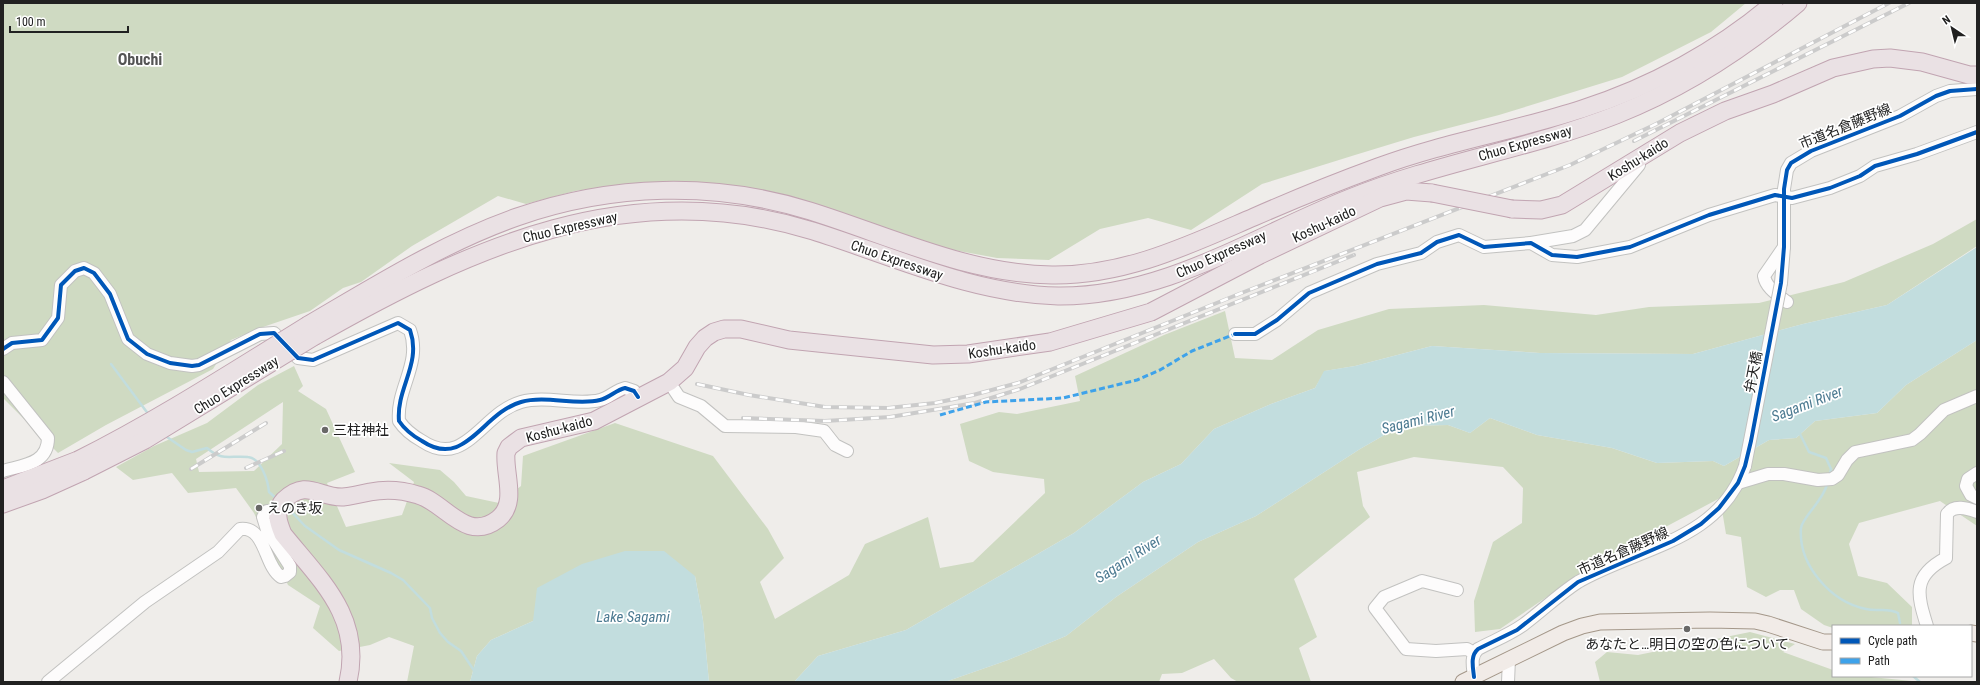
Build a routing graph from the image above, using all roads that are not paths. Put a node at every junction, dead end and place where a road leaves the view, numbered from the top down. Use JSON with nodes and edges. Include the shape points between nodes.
{"nodes":[{"id":1,"x":1774,"y":3,"type":"edge"},
{"id":2,"x":1798,"y":3,"type":"edge"},
{"id":3,"x":1977,"y":75,"type":"edge"},
{"id":4,"x":1977,"y":89,"type":"edge"},
{"id":5,"x":1977,"y":132,"type":"edge"},
{"id":6,"x":1639,"y":157,"type":"junction"},
{"id":7,"x":1784,"y":196,"type":"junction"},
{"id":8,"x":1531,"y":243,"type":"junction"},
{"id":9,"x":1784,"y":247,"type":"junction"},
{"id":10,"x":1781,"y":283,"type":"joint"},
{"id":11,"x":1787,"y":302,"type":"dead end"},
{"id":12,"x":311,"y":331,"type":"junction"},
{"id":13,"x":1235,"y":334,"type":"dead end"},
{"id":14,"x":3,"y":349,"type":"edge"},
{"id":15,"x":3,"y":382,"type":"edge"},
{"id":16,"x":669,"y":382,"type":"junction"},
{"id":17,"x":1977,"y":396,"type":"edge"},
{"id":18,"x":638,"y":397,"type":"junction"},
{"id":19,"x":847,"y":450,"type":"dead end"},
{"id":20,"x":81,"y":466,"type":"junction"},
{"id":21,"x":1745,"y":466,"type":"joint"},
{"id":22,"x":3,"y":471,"type":"edge"},
{"id":23,"x":1977,"y":473,"type":"edge"},
{"id":24,"x":1738,"y":483,"type":"junction"},
{"id":25,"x":3,"y":489,"type":"edge"},
{"id":26,"x":1977,"y":498,"type":"edge"},
{"id":27,"x":3,"y":504,"type":"edge"},
{"id":28,"x":281,"y":505,"type":"junction"},
{"id":29,"x":1977,"y":512,"type":"edge"},
{"id":30,"x":1457,"y":590,"type":"dead end"},
{"id":31,"x":1927,"y":625,"type":"edge"},
{"id":32,"x":1832,"y":642,"type":"edge"},
{"id":33,"x":1474,"y":653,"type":"junction"},
{"id":34,"x":1509,"y":659,"type":"junction"},
{"id":35,"x":1468,"y":679,"type":"edge"},
{"id":36,"x":48,"y":682,"type":"edge"},
{"id":37,"x":348,"y":682,"type":"edge"},
{"id":38,"x":1508,"y":682,"type":"edge"}],
"edges":[{"from":1,"to":12,"type":"highway","name":"Chuo Expressway","via":[[1711,48],[1647,83],[1619,95],[1571,112],[1415,154],[1295,199],[1157,257],[1126,266],[1099,272],[1055,275],[1007,271],[926,251],[809,210],[738,195],[687,190],[637,191],[588,197],[515,218],[446,248]]},
{"from":2,"to":12,"type":"highway","name":"Chuo Expressway","via":[[1714,66],[1650,101],[1579,128],[1354,196],[1223,255],[1141,286],[1087,295],[1036,295],[987,287],[923,269],[776,220],[726,212],[633,213],[588,220],[534,234],[476,254]]},
{"from":3,"to":6,"type":"highway","name":"Koshu-kaido","via":[[1906,59],[1854,62],[1725,111]]},
{"from":4,"to":7,"type":"street","name":"市道名倉藤野線","via":[[1950,91],[1936,96],[1900,116],[1798,157],[1787,170]]},
{"from":5,"to":7,"type":"street","via":[[1875,166],[1860,176],[1830,188],[1792,198]]},
{"from":6,"to":8,"type":"street","via":[[1639,165],[1585,230],[1573,236]]},
{"from":6,"to":16,"type":"highway","name":"Koshu-kaido","bridge":true,"via":[[1573,200],[1541,210],[1512,209],[1432,193],[1406,191],[1380,198],[1260,255],[1150,312],[1050,342],[968,354],[933,355],[812,343],[741,329],[724,329],[705,338],[685,368]]},
{"from":7,"to":8,"type":"street","via":[[1775,195],[1709,216],[1630,247],[1577,257],[1552,255]]},
{"from":7,"to":9,"type":"street","name":"市道名倉藤野線"},
{"from":8,"to":13,"type":"street","via":[[1484,247],[1459,235],[1437,242],[1421,253],[1377,264],[1309,293],[1277,320],[1255,334]]},
{"from":9,"to":10,"type":"street","name":"市道名倉藤野線"},
{"from":9,"to":11,"type":"street","via":[[1764,276],[1771,289]]},
{"from":10,"to":21,"type":"street","name":"弁天橋","bridge":true},
{"from":12,"to":20,"type":"highway","name":"Chuo Expressway","bridge":true,"via":[[145,440]]},
{"from":14,"to":18,"type":"street","via":[[12,343],[42,340],[58,318],[61,285],[75,271],[84,268],[94,273],[110,294],[128,339],[147,354],[176,364],[198,365],[260,334],[274,333],[298,358],[313,360],[398,323],[410,330],[415,352],[400,402],[399,421],[403,428],[437,449],[447,450],[462,446],[501,412],[521,402],[600,400],[625,388],[634,391]]},
{"from":15,"to":22,"type":"street","via":[[48,438],[47,449],[38,461]]},
{"from":16,"to":18,"type":"highway","name":"Koshu-kaido"},
{"from":16,"to":19,"type":"street","via":[[679,397],[701,406],[725,426],[796,427],[824,431],[835,445]]},
{"from":17,"to":24,"type":"street","via":[[1944,410],[1912,440],[1854,452],[1838,475],[1832,479],[1818,480],[1768,474]]},
{"from":18,"to":28,"type":"highway","name":"Koshu-kaido","via":[[594,421],[529,436],[509,447],[506,453],[509,498],[502,514],[490,523],[466,525],[430,499],[400,491],[387,490],[341,497],[318,490],[300,490],[291,494]]},
{"from":20,"to":25,"type":"highway","name":"Chuo Expressway"},
{"from":20,"to":27,"type":"highway","name":"Chuo Expressway","via":[[42,490]]},
{"from":21,"to":24,"type":"street","name":"市道名倉藤野線"},
{"from":23,"to":26,"type":"street","via":[[1968,479],[1966,486],[1971,495]]},
{"from":24,"to":33,"type":"street","name":"市道名倉藤野線","via":[[1719,508],[1683,536],[1578,582],[1517,630]]},
{"from":28,"to":36,"type":"street","via":[[266,511],[263,517],[267,530],[290,566],[290,572],[285,576],[281,577],[274,571],[264,548],[251,530],[240,529],[225,546],[145,602]]},
{"from":28,"to":37,"type":"highway","via":[[277,521],[283,534],[340,607],[351,640],[352,658]]},
{"from":29,"to":31,"type":"street","via":[[1958,507],[1952,508],[1947,514],[1946,558],[1928,571],[1918,593]]},
{"from":30,"to":33,"type":"street","via":[[1422,581],[1384,597],[1375,608],[1406,649],[1467,649]]},
{"from":32,"to":34,"type":"main road","via":[[1823,642],[1755,622],[1621,621],[1582,626]]},
{"from":33,"to":35,"type":"street"},
{"from":34,"to":35,"type":"main road"},
{"from":34,"to":38,"type":"street"}]}
